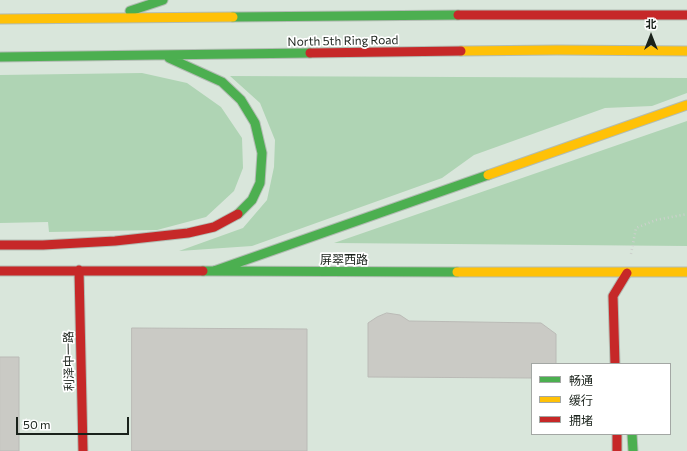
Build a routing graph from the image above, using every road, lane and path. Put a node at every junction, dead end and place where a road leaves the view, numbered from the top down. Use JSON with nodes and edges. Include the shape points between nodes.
{"nodes":[{"id":1,"x":163,"y":0,"type":"edge"},
{"id":2,"x":687,"y":16,"type":"edge"},
{"id":3,"x":111,"y":17,"type":"junction"},
{"id":4,"x":0,"y":19,"type":"edge"},
{"id":5,"x":687,"y":51,"type":"edge"},
{"id":6,"x":163,"y":56,"type":"junction"},
{"id":7,"x":0,"y":57,"type":"edge"},
{"id":8,"x":687,"y":105,"type":"edge"},
{"id":9,"x":687,"y":214,"type":"edge"},
{"id":10,"x":0,"y":245,"type":"edge"},
{"id":11,"x":79,"y":270,"type":"junction"},
{"id":12,"x":0,"y":271,"type":"edge"},
{"id":13,"x":214,"y":271,"type":"junction"},
{"id":14,"x":687,"y":272,"type":"edge"},
{"id":15,"x":627,"y":273,"type":"junction"},
{"id":16,"x":628,"y":288,"type":"dead end"},
{"id":17,"x":615,"y":363,"type":"edge"},
{"id":18,"x":617,"y":435,"type":"edge"},
{"id":19,"x":632,"y":435,"type":"edge"},
{"id":20,"x":83,"y":451,"type":"edge"},
{"id":21,"x":617,"y":451,"type":"edge"},
{"id":22,"x":632,"y":451,"type":"edge"}],
"edges":[{"from":1,"to":3,"type":"main road"},
{"from":2,"to":3,"type":"main road","name":"North 5th Ring Road","via":[[544,14]]},
{"from":3,"to":4,"type":"main road","name":"North 5th Ring Road"},
{"from":5,"to":6,"type":"main road","name":"North 5th Ring Road","via":[[557,50]]},
{"from":6,"to":7,"type":"main road","name":"North 5th Ring Road"},
{"from":6,"to":10,"type":"main road","via":[[222,82],[240,100],[255,122],[262,153],[260,182],[252,200],[238,214],[214,227],[188,233],[115,241]]},
{"from":8,"to":13,"type":"main road"},
{"from":9,"to":15,"type":"path","via":[[656,220],[636,228]]},
{"from":11,"to":12,"type":"main road","name":"屏翠西路"},
{"from":11,"to":13,"type":"main road","name":"屏翠西路"},
{"from":11,"to":20,"type":"main road","name":"利泽中一路"},
{"from":13,"to":15,"type":"main road","name":"屏翠西路"},
{"from":14,"to":15,"type":"main road","name":"屏翠西路"},
{"from":15,"to":16,"type":"main road"},
{"from":15,"to":17,"type":"main road","via":[[613,296]]},
{"from":18,"to":21,"type":"main road"},
{"from":19,"to":22,"type":"main road"}]}
